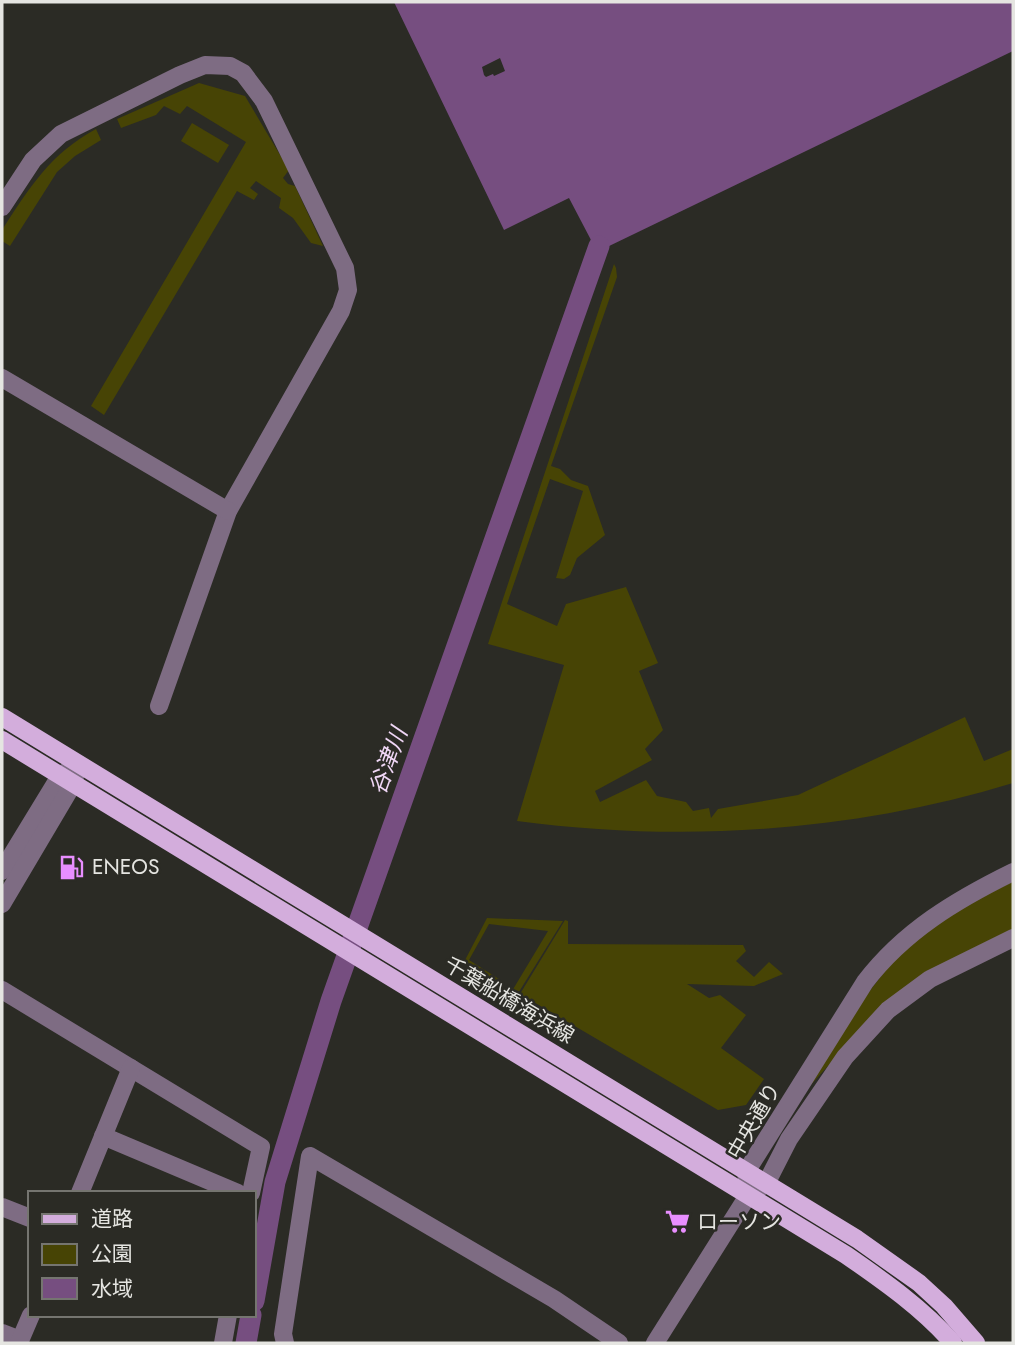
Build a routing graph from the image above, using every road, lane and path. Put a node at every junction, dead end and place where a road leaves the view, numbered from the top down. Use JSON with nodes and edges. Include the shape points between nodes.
{"nodes":[{"id":1,"x":2,"y":207,"type":"edge"},
{"id":2,"x":2,"y":378,"type":"edge"},
{"id":3,"x":228,"y":511,"type":"junction"},
{"id":4,"x":159,"y":706,"type":"dead end"},
{"id":5,"x":2,"y":717,"type":"edge"},
{"id":6,"x":2,"y":740,"type":"edge"},
{"id":7,"x":78,"y":764,"type":"junction"},
{"id":8,"x":67,"y":780,"type":"junction"},
{"id":9,"x":2,"y":871,"type":"edge"},
{"id":10,"x":1013,"y":872,"type":"edge"},
{"id":11,"x":2,"y":904,"type":"edge"},
{"id":12,"x":1013,"y":938,"type":"edge"},
{"id":13,"x":369,"y":952,"type":"junction"},
{"id":14,"x":2,"y":990,"type":"edge"},
{"id":15,"x":131,"y":1068,"type":"junction"},
{"id":16,"x":103,"y":1136,"type":"junction"},
{"id":17,"x":747,"y":1172,"type":"junction"},
{"id":18,"x":766,"y":1184,"type":"junction"},
{"id":19,"x":81,"y":1191,"type":"edge"},
{"id":20,"x":233,"y":1191,"type":"edge"},
{"id":21,"x":251,"y":1191,"type":"edge"},
{"id":22,"x":749,"y":1194,"type":"junction"},
{"id":23,"x":2,"y":1207,"type":"edge"},
{"id":24,"x":28,"y":1217,"type":"edge"},
{"id":25,"x":29,"y":1317,"type":"edge"},
{"id":26,"x":228,"y":1317,"type":"edge"},
{"id":27,"x":2,"y":1333,"type":"edge"},
{"id":28,"x":20,"y":1342,"type":"edge"},
{"id":29,"x":223,"y":1343,"type":"edge"},
{"id":30,"x":285,"y":1343,"type":"edge"},
{"id":31,"x":619,"y":1343,"type":"edge"},
{"id":32,"x":655,"y":1343,"type":"edge"},
{"id":33,"x":953,"y":1343,"type":"edge"},
{"id":34,"x":976,"y":1343,"type":"edge"}],
"edges":[{"from":1,"to":3,"type":"street","via":[[33,160],[61,134],[180,75],[205,65],[230,66],[243,73],[264,101],[345,268],[348,290],[341,311]]},
{"from":2,"to":3,"type":"street"},
{"from":3,"to":4,"type":"street"},
{"from":5,"to":7,"type":"main road","name":"千葉船橋海浜線"},
{"from":6,"to":8,"type":"main road","name":"千葉船橋海浜線"},
{"from":7,"to":8,"type":"street"},
{"from":7,"to":13,"type":"main road","name":"千葉船橋海浜線","via":[[352,931]]},
{"from":8,"to":9,"type":"street"},
{"from":8,"to":11,"type":"street"},
{"from":8,"to":13,"type":"main road","name":"千葉船橋海浜線","via":[[344,948]]},
{"from":10,"to":17,"type":"street","name":"中央通り","via":[[942,910],[878,965]]},
{"from":12,"to":18,"type":"street","name":"中央通り","via":[[930,979],[871,1026],[789,1139]]},
{"from":13,"to":17,"type":"main road","name":"千葉船橋海浜線"},
{"from":13,"to":22,"type":"main road","name":"千葉船橋海浜線"},
{"from":14,"to":15,"type":"street"},
{"from":15,"to":16,"type":"street"},
{"from":15,"to":21,"type":"street","via":[[261,1147]]},
{"from":16,"to":19,"type":"street"},
{"from":16,"to":20,"type":"street"},
{"from":17,"to":18,"type":"main road","name":"千葉船橋海浜線"},
{"from":17,"to":22,"type":"street","name":"中央通り"},
{"from":18,"to":22,"type":"street","name":"中央通り"},
{"from":18,"to":34,"type":"main road","name":"千葉船橋海浜線","via":[[919,1283]]},
{"from":22,"to":32,"type":"street"},
{"from":22,"to":33,"type":"main road","name":"千葉船橋海浜線","via":[[905,1296]]},
{"from":23,"to":24,"type":"street"},
{"from":25,"to":28,"type":"street"},
{"from":26,"to":29,"type":"street"},
{"from":27,"to":28,"type":"street"},
{"from":30,"to":31,"type":"street","via":[[310,1156],[554,1299]]}]}
